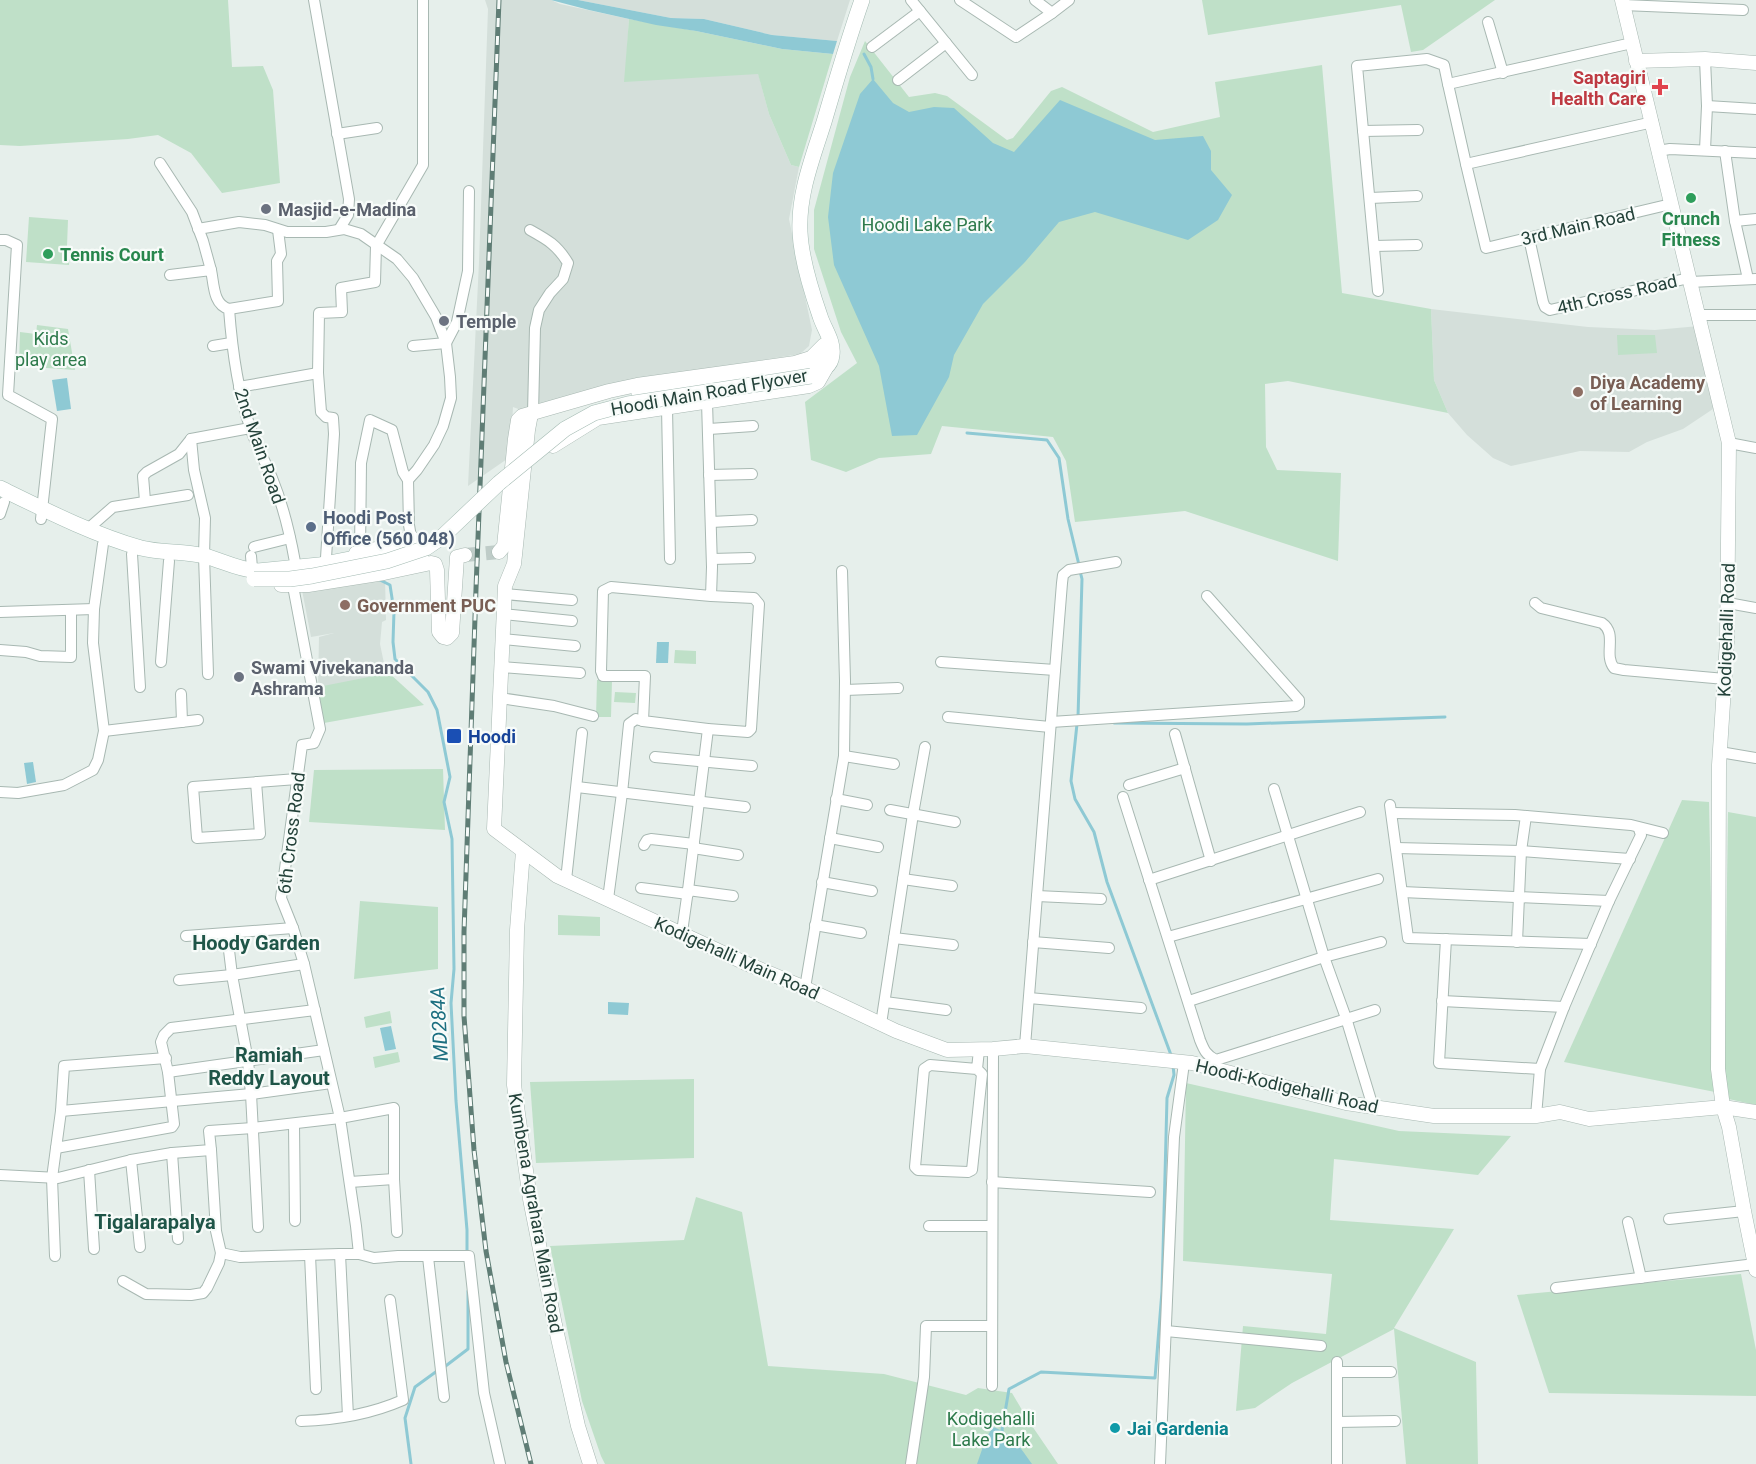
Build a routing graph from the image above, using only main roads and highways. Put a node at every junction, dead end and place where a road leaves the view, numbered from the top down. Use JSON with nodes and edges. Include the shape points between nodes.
{"nodes":[{"id":1,"x":862,"y":0,"type":"edge"},
{"id":2,"x":826,"y":343,"type":"junction"},
{"id":3,"x":1,"y":501,"type":"edge"},
{"id":4,"x":41,"y":514,"type":"junction"},
{"id":5,"x":204,"y":560,"type":"junction"},
{"id":6,"x":252,"y":567,"type":"junction"}],
"edges":[{"from":1,"to":2,"type":"main road","via":[[806,182],[801,210],[804,256]]},
{"from":2,"to":6,"type":"main road","name":"Hoodi Main Road Flyover","via":[[813,366],[639,394],[604,402],[577,414],[539,440],[436,531],[414,544],[319,565]]},
{"from":2,"to":6,"type":"main road","name":"Hoodi Main Road Flyover","bridge":true,"via":[[832,345],[832,357],[826,368],[811,376],[628,404],[594,413],[565,429],[426,548],[387,561],[290,579]]},
{"from":3,"to":4,"type":"main road"},
{"from":4,"to":5,"type":"main road","via":[[142,548]]},
{"from":4,"to":5,"type":"main road","via":[[132,554],[169,561]]},
{"from":5,"to":6,"type":"main road"}]}
